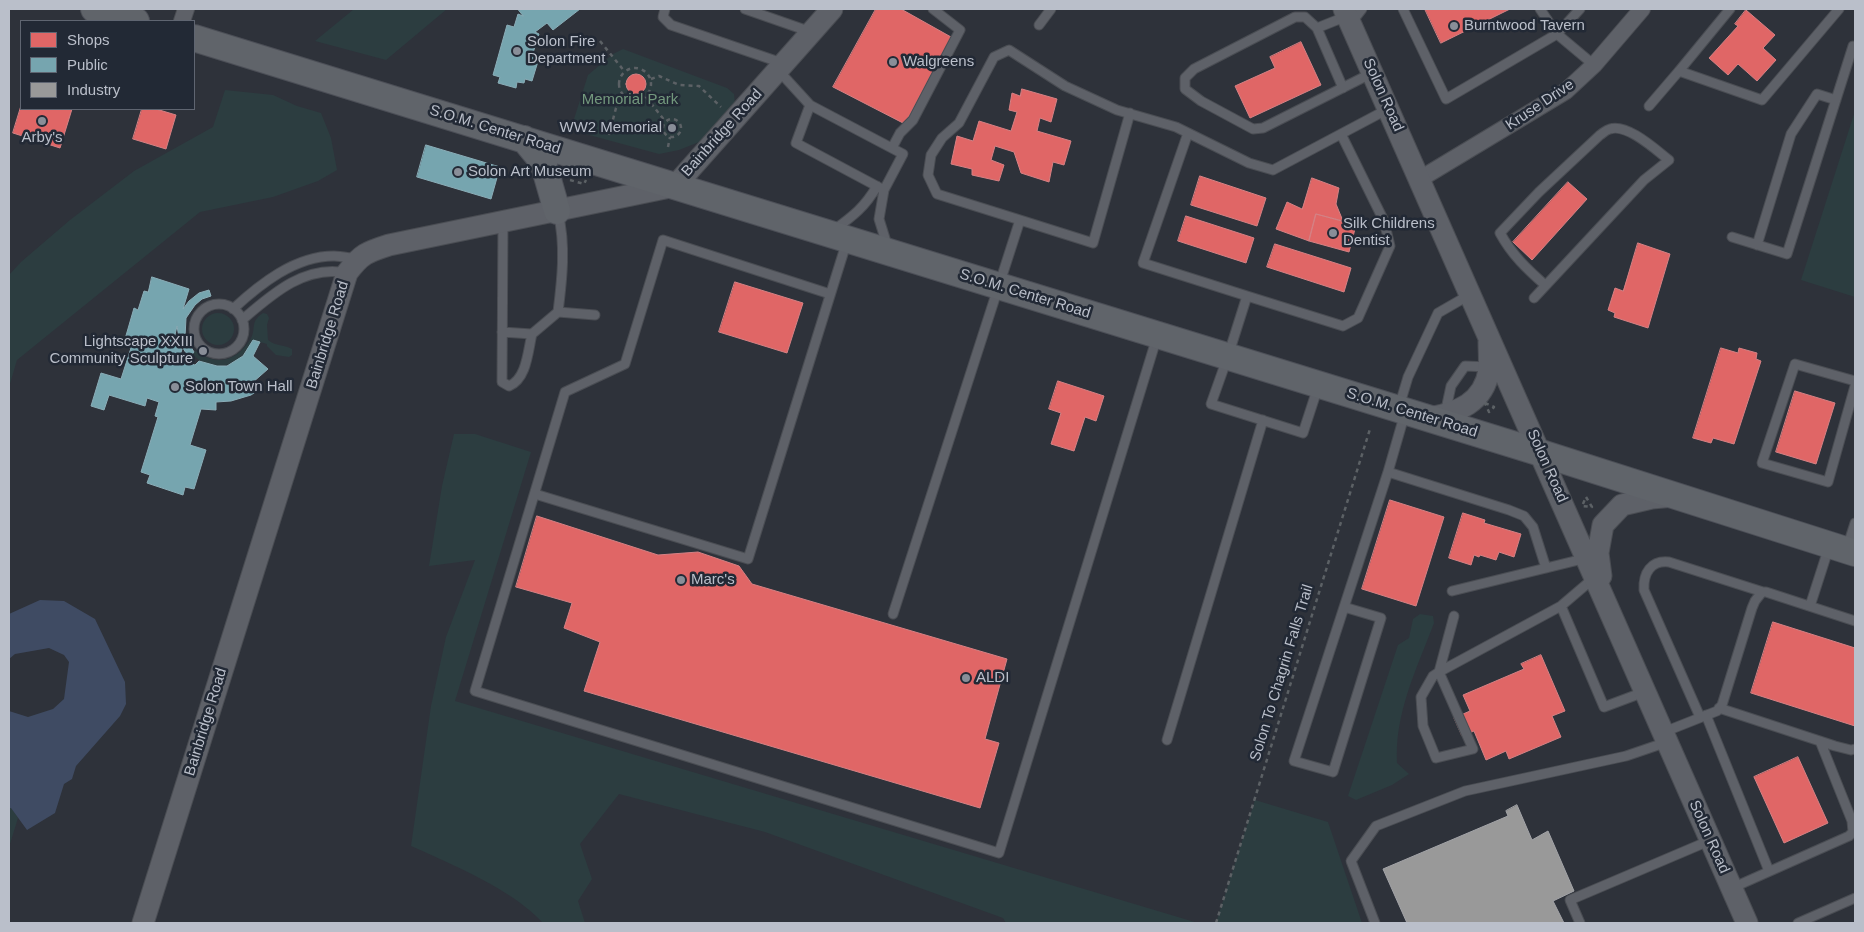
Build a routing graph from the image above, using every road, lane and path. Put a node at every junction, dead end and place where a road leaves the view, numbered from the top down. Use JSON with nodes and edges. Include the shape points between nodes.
{"nodes":[{"id":1,"x":94,"y":9,"type":"edge"},
{"id":2,"x":665,"y":9,"type":"edge"},
{"id":3,"x":745,"y":9,"type":"edge"},
{"id":4,"x":832,"y":9,"type":"edge"},
{"id":5,"x":933,"y":9,"type":"edge"},
{"id":6,"x":1051,"y":9,"type":"edge"},
{"id":7,"x":1403,"y":9,"type":"edge"},
{"id":8,"x":1540,"y":9,"type":"edge"},
{"id":9,"x":1580,"y":9,"type":"edge"},
{"id":10,"x":1642,"y":9,"type":"edge"},
{"id":11,"x":1730,"y":9,"type":"edge"},
{"id":12,"x":1839,"y":9,"type":"edge"},
{"id":13,"x":1351,"y":14,"type":"edge"},
{"id":14,"x":132,"y":20,"type":"edge"},
{"id":15,"x":1039,"y":25,"type":"dead end"},
{"id":16,"x":1317,"y":28,"type":"junction"},
{"id":17,"x":811,"y":32,"type":"junction"},
{"id":18,"x":1557,"y":34,"type":"junction"},
{"id":19,"x":195,"y":38,"type":"edge"},
{"id":20,"x":600,"y":40,"type":"dead end"},
{"id":21,"x":1853,"y":46,"type":"dead end"},
{"id":22,"x":1594,"y":65,"type":"junction"},
{"id":23,"x":781,"y":66,"type":"junction"},
{"id":24,"x":1680,"y":71,"type":"junction"},
{"id":25,"x":625,"y":72,"type":"junction"},
{"id":26,"x":1373,"y":72,"type":"junction"},
{"id":27,"x":651,"y":79,"type":"junction"},
{"id":28,"x":1343,"y":88,"type":"junction"},
{"id":29,"x":624,"y":96,"type":"junction"},
{"id":30,"x":646,"y":97,"type":"junction"},
{"id":31,"x":1836,"y":100,"type":"junction"},
{"id":32,"x":810,"y":105,"type":"junction"},
{"id":33,"x":1649,"y":106,"type":"dead end"},
{"id":34,"x":724,"y":109,"type":"dead end"},
{"id":35,"x":1389,"y":109,"type":"junction"},
{"id":36,"x":1130,"y":113,"type":"junction"},
{"id":37,"x":666,"y":120,"type":"junction"},
{"id":38,"x":1188,"y":133,"type":"junction"},
{"id":39,"x":1341,"y":134,"type":"junction"},
{"id":40,"x":609,"y":135,"type":"dead end"},
{"id":41,"x":670,"y":137,"type":"junction"},
{"id":42,"x":524,"y":139,"type":"junction"},
{"id":43,"x":668,"y":147,"type":"dead end"},
{"id":44,"x":892,"y":148,"type":"junction"},
{"id":45,"x":564,"y":178,"type":"dead end"},
{"id":46,"x":1420,"y":179,"type":"junction"},
{"id":47,"x":586,"y":180,"type":"dead end"},
{"id":48,"x":675,"y":186,"type":"junction"},
{"id":49,"x":880,"y":188,"type":"junction"},
{"id":50,"x":557,"y":211,"type":"junction"},
{"id":51,"x":1020,"y":220,"type":"junction"},
{"id":52,"x":503,"y":221,"type":"junction"},
{"id":53,"x":839,"y":236,"type":"junction"},
{"id":54,"x":1732,"y":237,"type":"dead end"},
{"id":55,"x":1757,"y":245,"type":"junction"},
{"id":56,"x":889,"y":252,"type":"junction"},
{"id":57,"x":352,"y":266,"type":"junction"},
{"id":58,"x":998,"y":285,"type":"junction"},
{"id":59,"x":1546,"y":285,"type":"junction"},
{"id":60,"x":830,"y":294,"type":"junction"},
{"id":61,"x":1471,"y":294,"type":"junction"},
{"id":62,"x":1247,"y":296,"type":"junction"},
{"id":63,"x":1534,"y":298,"type":"dead end"},
{"id":64,"x":233,"y":309,"type":"junction"},
{"id":65,"x":558,"y":312,"type":"junction"},
{"id":66,"x":595,"y":315,"type":"dead end"},
{"id":67,"x":242,"y":320,"type":"junction"},
{"id":68,"x":502,"y":332,"type":"junction"},
{"id":69,"x":532,"y":334,"type":"junction"},
{"id":70,"x":1489,"y":334,"type":"junction"},
{"id":71,"x":1158,"y":335,"type":"junction"},
{"id":72,"x":1228,"y":356,"type":"junction"},
{"id":73,"x":1855,"y":381,"type":"edge"},
{"id":74,"x":1318,"y":384,"type":"junction"},
{"id":75,"x":1855,"y":386,"type":"edge"},
{"id":76,"x":1851,"y":413,"type":"edge"},
{"id":77,"x":1420,"y":414,"type":"junction"},
{"id":78,"x":1263,"y":420,"type":"junction"},
{"id":79,"x":1370,"y":429,"type":"dead end"},
{"id":80,"x":1541,"y":453,"type":"junction"},
{"id":81,"x":1388,"y":472,"type":"junction"},
{"id":82,"x":534,"y":494,"type":"junction"},
{"id":83,"x":1674,"y":496,"type":"junction"},
{"id":84,"x":1855,"y":523,"type":"edge"},
{"id":85,"x":1844,"y":550,"type":"edge"},
{"id":86,"x":1546,"y":568,"type":"junction"},
{"id":87,"x":1591,"y":568,"type":"junction"},
{"id":88,"x":1452,"y":591,"type":"dead end"},
{"id":89,"x":1763,"y":592,"type":"junction"},
{"id":90,"x":1604,"y":596,"type":"junction"},
{"id":91,"x":1561,"y":606,"type":"junction"},
{"id":92,"x":1810,"y":606,"type":"junction"},
{"id":93,"x":1344,"y":607,"type":"junction"},
{"id":94,"x":893,"y":614,"type":"dead end"},
{"id":95,"x":1454,"y":616,"type":"dead end"},
{"id":96,"x":1855,"y":621,"type":"edge"},
{"id":97,"x":1439,"y":672,"type":"junction"},
{"id":98,"x":1646,"y":691,"type":"junction"},
{"id":99,"x":1719,"y":708,"type":"junction"},
{"id":100,"x":1703,"y":716,"type":"junction"},
{"id":101,"x":1666,"y":737,"type":"junction"},
{"id":102,"x":1167,"y":740,"type":"dead end"},
{"id":103,"x":1820,"y":741,"type":"junction"},
{"id":104,"x":1855,"y":749,"type":"edge"},
{"id":105,"x":1711,"y":840,"type":"junction"},
{"id":106,"x":1769,"y":871,"type":"junction"},
{"id":107,"x":1732,"y":888,"type":"junction"},
{"id":108,"x":1855,"y":898,"type":"edge"},
{"id":109,"x":143,"y":923,"type":"edge"},
{"id":110,"x":1216,"y":923,"type":"edge"},
{"id":111,"x":1375,"y":923,"type":"edge"},
{"id":112,"x":1580,"y":923,"type":"edge"},
{"id":113,"x":1747,"y":923,"type":"edge"},
{"id":114,"x":1798,"y":923,"type":"edge"}],
"edges":[{"from":1,"to":14,"type":"main road"},
{"from":2,"to":23,"type":"lane","via":[[664,17],[671,25]]},
{"from":3,"to":17,"type":"lane"},
{"from":4,"to":17,"type":"street","name":"Bainbridge Road"},
{"from":5,"to":44,"type":"lane","via":[[960,30],[913,120]]},
{"from":6,"to":15,"type":"lane"},
{"from":7,"to":18,"type":"lane","via":[[1446,100]]},
{"from":8,"to":18,"type":"lane"},
{"from":9,"to":18,"type":"lane"},
{"from":10,"to":22,"type":"street","name":"Kruse Drive"},
{"from":11,"to":24,"type":"lane"},
{"from":12,"to":24,"type":"lane","via":[[1762,100]]},
{"from":13,"to":16,"type":"lane"},
{"from":13,"to":26,"type":"street","name":"Solon Road"},
{"from":16,"to":28,"type":"lane"},
{"from":16,"to":28,"type":"lane","via":[[1305,18],[1295,17],[1194,69],[1185,78],[1185,89],[1254,129],[1263,128]]},
{"from":17,"to":23,"type":"street","name":"Bainbridge Road"},
{"from":18,"to":22,"type":"lane"},
{"from":19,"to":42,"type":"main road","name":"S.O.M. Center Road"},
{"from":20,"to":25,"type":"path"},
{"from":21,"to":31,"type":"lane"},
{"from":22,"to":46,"type":"street","name":"Kruse Drive","via":[[1561,94]]},
{"from":23,"to":32,"type":"lane"},
{"from":23,"to":48,"type":"street","name":"Bainbridge Road"},
{"from":24,"to":33,"type":"lane"},
{"from":25,"to":27,"type":"path","via":[[637,68],[647,72]]},
{"from":25,"to":29,"type":"path","via":[[619,84]]},
{"from":26,"to":28,"type":"lane"},
{"from":26,"to":35,"type":"street","name":"Solon Road"},
{"from":27,"to":30,"type":"path","via":[[652,87]]},
{"from":27,"to":34,"type":"path","via":[[659,76],[679,85],[699,86]]},
{"from":29,"to":30,"type":"path","via":[[636,101]]},
{"from":29,"to":40,"type":"path","via":[[616,108]]},
{"from":30,"to":37,"type":"path"},
{"from":31,"to":55,"type":"lane","via":[[1817,94],[1791,134]]},
{"from":31,"to":55,"type":"lane","via":[[1787,254]]},
{"from":32,"to":44,"type":"lane"},
{"from":32,"to":49,"type":"lane","via":[[796,143]]},
{"from":35,"to":39,"type":"lane"},
{"from":35,"to":46,"type":"street","name":"Solon Road"},
{"from":36,"to":38,"type":"lane","via":[[1176,126]]},
{"from":36,"to":51,"type":"lane","via":[[1092,243]]},
{"from":36,"to":51,"type":"lane","via":[[1065,86],[1009,50],[994,57],[959,122],[942,138],[931,155],[928,175],[937,194]]},
{"from":37,"to":41,"type":"path","via":[[662,129]]},
{"from":37,"to":41,"type":"path","via":[[674,118],[681,124],[680,133]]},
{"from":38,"to":39,"type":"lane","via":[[1249,163],[1273,170]]},
{"from":38,"to":62,"type":"lane","via":[[1143,264]]},
{"from":39,"to":62,"type":"lane","via":[[1384,222],[1390,246],[1358,318],[1343,326]]},
{"from":41,"to":43,"type":"path"},
{"from":42,"to":48,"type":"main road","name":"S.O.M. Center Road"},
{"from":42,"to":50,"type":"main road","via":[[543,162]]},
{"from":44,"to":49,"type":"lane","via":[[903,154]]},
{"from":45,"to":47,"type":"path","via":[[584,184]]},
{"from":46,"to":61,"type":"street","name":"Solon Road"},
{"from":48,"to":50,"type":"street","name":"Bainbridge Road"},
{"from":48,"to":53,"type":"main road","name":"S.O.M. Center Road"},
{"from":49,"to":53,"type":"lane"},
{"from":49,"to":56,"type":"lane","via":[[878,222]]},
{"from":50,"to":52,"type":"street","name":"Bainbridge Road"},
{"from":50,"to":65,"type":"lane","via":[[562,229],[562,282]]},
{"from":51,"to":58,"type":"lane"},
{"from":52,"to":57,"type":"street","name":"Bainbridge Road","via":[[388,245],[369,251]]},
{"from":52,"to":68,"type":"lane"},
{"from":53,"to":56,"type":"main road","name":"S.O.M. Center Road"},
{"from":53,"to":60,"type":"lane"},
{"from":54,"to":55,"type":"lane"},
{"from":56,"to":58,"type":"main road","name":"S.O.M. Center Road"},
{"from":57,"to":64,"type":"lane","via":[[334,256],[286,268]]},
{"from":57,"to":67,"type":"lane","via":[[312,274],[293,282],[277,290]]},
{"from":57,"to":109,"type":"street","name":"Bainbridge Road"},
{"from":58,"to":71,"type":"main road","name":"S.O.M. Center Road"},
{"from":58,"to":94,"type":"lane"},
{"from":59,"to":59,"type":"lane","via":[[1644,180],[1669,160],[1642,139],[1624,129],[1612,128],[1600,135],[1538,192],[1500,233],[1523,265]]},
{"from":59,"to":63,"type":"lane"},
{"from":60,"to":82,"type":"lane","via":[[664,240],[625,364],[565,392]]},
{"from":60,"to":82,"type":"lane","via":[[748,560]]},
{"from":61,"to":70,"type":"street","name":"Solon Road"},
{"from":61,"to":77,"type":"lane","via":[[1438,312],[1408,377]]},
{"from":62,"to":72,"type":"lane"},
{"from":64,"to":67,"type":"lane"},
{"from":64,"to":67,"type":"lane","via":[[216,304],[202,311],[194,325],[196,341],[209,352],[225,354],[233,350],[243,337]]},
{"from":65,"to":66,"type":"lane"},
{"from":65,"to":69,"type":"lane"},
{"from":68,"to":69,"type":"lane"},
{"from":68,"to":69,"type":"lane","via":[[502,382],[509,386],[521,376]]},
{"from":70,"to":77,"type":"street","via":[[1489,367],[1482,390],[1469,406]]},
{"from":70,"to":80,"type":"street","name":"Solon Road"},
{"from":71,"to":72,"type":"main road","name":"S.O.M. Center Road"},
{"from":71,"to":82,"type":"lane","via":[[999,852],[475,691]]},
{"from":72,"to":74,"type":"main road","name":"S.O.M. Center Road"},
{"from":72,"to":78,"type":"lane","via":[[1211,404]]},
{"from":73,"to":76,"type":"lane","via":[[1795,364],[1762,463],[1828,482]]},
{"from":74,"to":77,"type":"main road","name":"S.O.M. Center Road"},
{"from":74,"to":78,"type":"lane","via":[[1303,433]]},
{"from":75,"to":76,"type":"lane"},
{"from":77,"to":80,"type":"main road","name":"S.O.M. Center Road"},
{"from":77,"to":81,"type":"lane"},
{"from":78,"to":102,"type":"lane"},
{"from":79,"to":110,"type":"path","name":"Solon To Chagrin Falls Trail"},
{"from":80,"to":83,"type":"main road","name":"S.O.M. Center Road"},
{"from":80,"to":87,"type":"street","name":"Solon Road"},
{"from":81,"to":86,"type":"lane","via":[[1524,516],[1533,527]]},
{"from":81,"to":93,"type":"lane"},
{"from":83,"to":85,"type":"main road","name":"S.O.M. Center Road"},
{"from":83,"to":90,"type":"street","via":[[1622,505],[1603,525],[1598,553]]},
{"from":84,"to":85,"type":"lane"},
{"from":85,"to":92,"type":"lane"},
{"from":86,"to":87,"type":"lane"},
{"from":86,"to":88,"type":"lane"},
{"from":87,"to":90,"type":"street","name":"Solon Road"},
{"from":87,"to":91,"type":"lane"},
{"from":89,"to":92,"type":"lane"},
{"from":89,"to":99,"type":"lane","via":[[1755,601]]},
{"from":89,"to":100,"type":"lane","via":[[1669,562],[1657,563],[1645,576],[1644,590]]},
{"from":90,"to":98,"type":"street","name":"Solon Road"},
{"from":91,"to":97,"type":"lane"},
{"from":91,"to":98,"type":"lane","via":[[1604,707]]},
{"from":92,"to":96,"type":"lane"},
{"from":93,"to":93,"type":"lane","via":[[1294,761],[1332,772],[1380,618]]},
{"from":95,"to":97,"type":"lane"},
{"from":97,"to":97,"type":"lane","via":[[1473,749],[1436,758],[1423,726],[1421,697],[1433,676]]},
{"from":98,"to":101,"type":"street","name":"Solon Road"},
{"from":99,"to":100,"type":"lane"},
{"from":99,"to":103,"type":"lane"},
{"from":100,"to":101,"type":"lane"},
{"from":100,"to":106,"type":"lane"},
{"from":101,"to":105,"type":"street","name":"Solon Road"},
{"from":101,"to":111,"type":"lane","via":[[1626,756],[1465,791],[1376,826],[1352,860]]},
{"from":103,"to":104,"type":"lane"},
{"from":103,"to":106,"type":"lane","via":[[1852,821],[1853,832]]},
{"from":105,"to":107,"type":"street","name":"Solon Road"},
{"from":105,"to":112,"type":"lane","via":[[1570,900]]},
{"from":106,"to":107,"type":"lane"},
{"from":107,"to":113,"type":"street","name":"Solon Road"},
{"from":108,"to":114,"type":"lane"}]}
